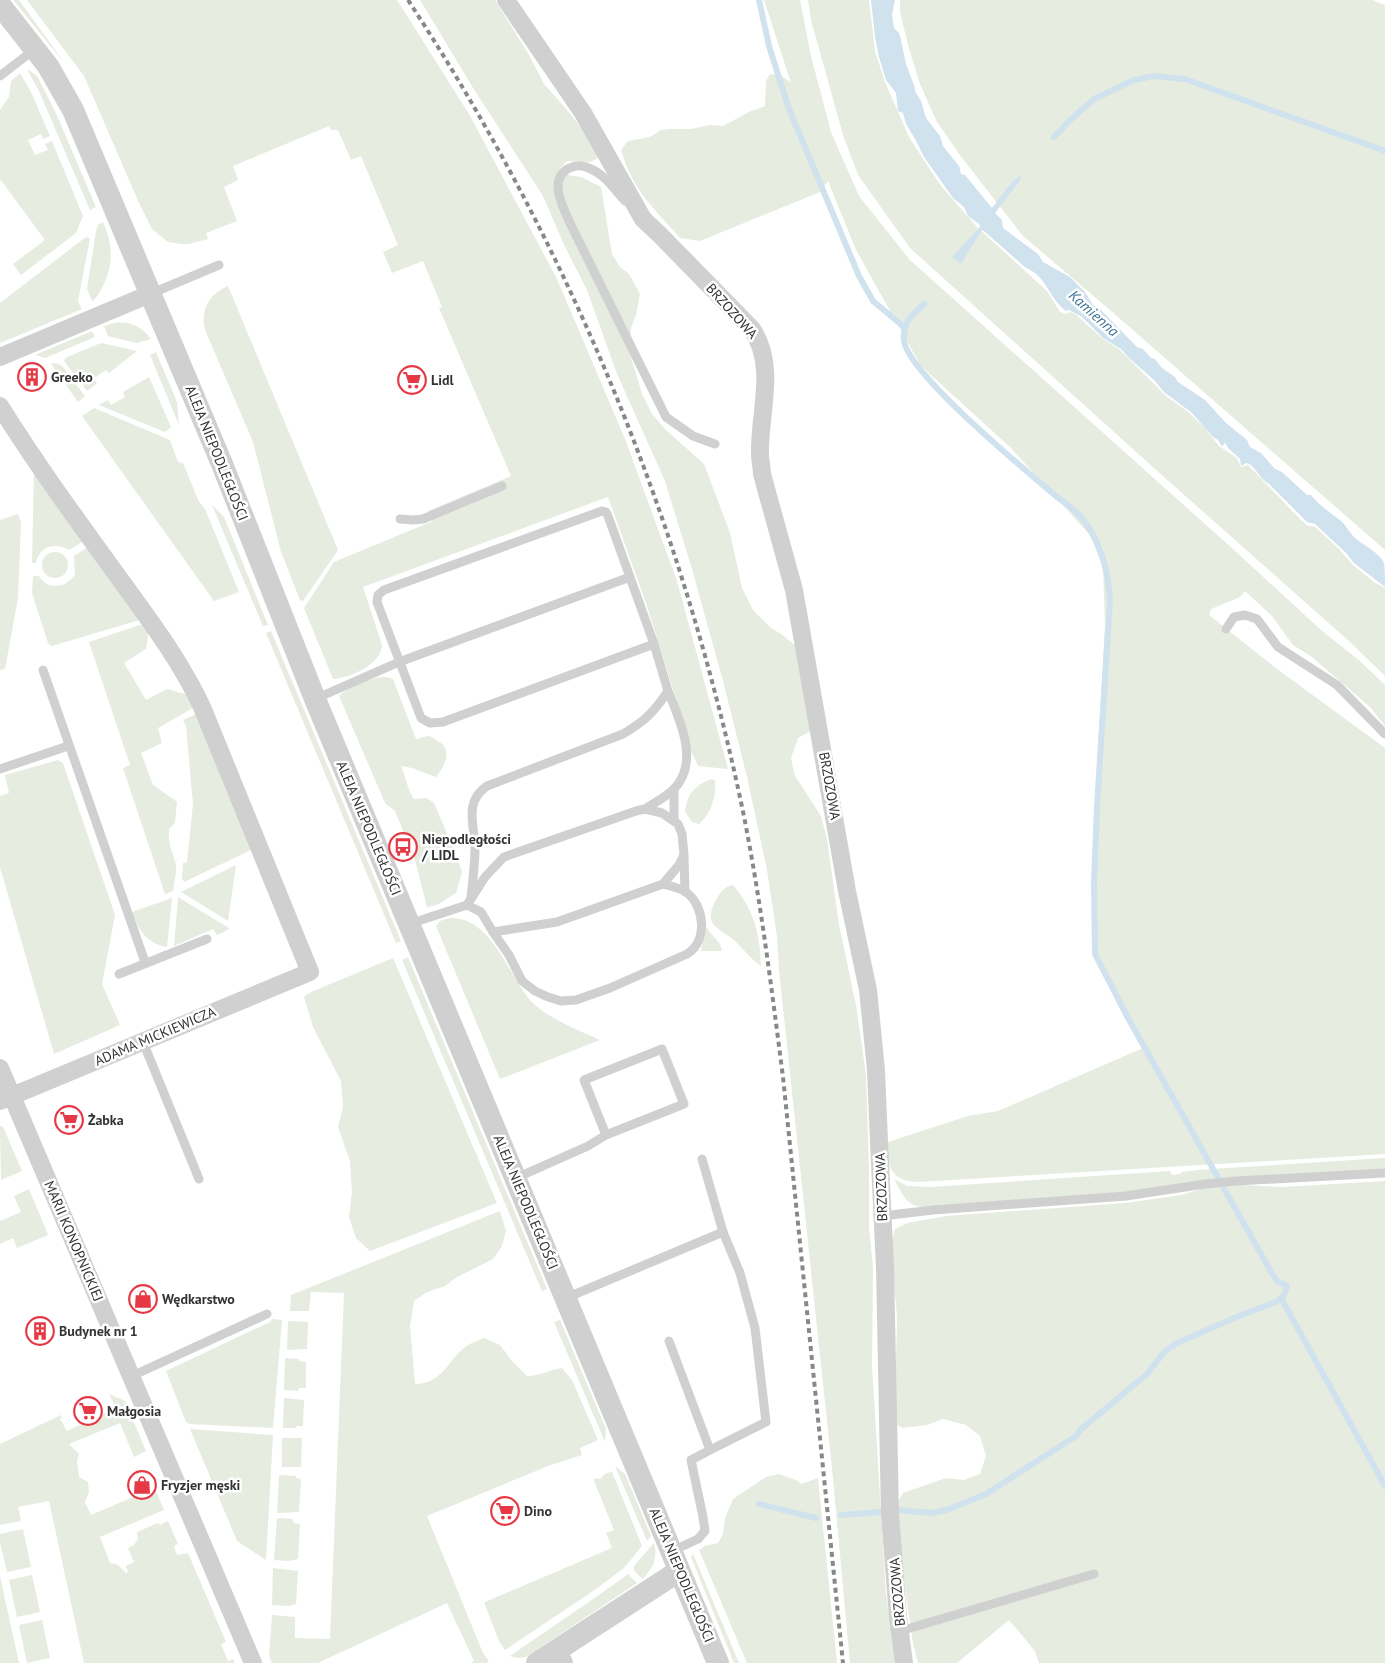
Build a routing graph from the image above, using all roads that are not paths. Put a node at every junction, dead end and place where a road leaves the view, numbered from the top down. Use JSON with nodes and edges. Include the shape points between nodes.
{"nodes":[{"id":1,"x":506,"y":0,"type":"edge"},
{"id":2,"x":0,"y":5,"type":"edge"},
{"id":3,"x":35,"y":48,"type":"junction"},
{"id":4,"x":0,"y":76,"type":"edge"},
{"id":5,"x":643,"y":219,"type":"junction"},
{"id":6,"x":219,"y":265,"type":"dead end"},
{"id":7,"x":150,"y":294,"type":"junction"},
{"id":8,"x":0,"y":356,"type":"edge"},
{"id":9,"x":0,"y":406,"type":"edge"},
{"id":10,"x":715,"y":444,"type":"dead end"},
{"id":11,"x":502,"y":486,"type":"dead end"},
{"id":12,"x":400,"y":519,"type":"dead end"},
{"id":13,"x":630,"y":577,"type":"junction"},
{"id":14,"x":1226,"y":629,"type":"dead end"},
{"id":15,"x":654,"y":644,"type":"junction"},
{"id":16,"x":399,"y":662,"type":"junction"},
{"id":17,"x":43,"y":670,"type":"dead end"},
{"id":18,"x":668,"y":691,"type":"junction"},
{"id":19,"x":315,"y":699,"type":"junction"},
{"id":20,"x":1385,"y":734,"type":"edge"},
{"id":21,"x":68,"y":746,"type":"junction"},
{"id":22,"x":0,"y":769,"type":"edge"},
{"id":23,"x":674,"y":789,"type":"junction"},
{"id":24,"x":645,"y":809,"type":"junction"},
{"id":25,"x":674,"y":820,"type":"junction"},
{"id":26,"x":684,"y":855,"type":"junction"},
{"id":27,"x":663,"y":884,"type":"junction"},
{"id":28,"x":685,"y":892,"type":"junction"},
{"id":29,"x":469,"y":902,"type":"junction"},
{"id":30,"x":409,"y":924,"type":"junction"},
{"id":31,"x":493,"y":932,"type":"junction"},
{"id":32,"x":207,"y":938,"type":"dead end"},
{"id":33,"x":145,"y":962,"type":"junction"},
{"id":34,"x":119,"y":974,"type":"dead end"},
{"id":35,"x":143,"y":1042,"type":"junction"},
{"id":36,"x":0,"y":1068,"type":"edge"},
{"id":37,"x":6,"y":1099,"type":"edge"},
{"id":38,"x":606,"y":1135,"type":"junction"},
{"id":39,"x":702,"y":1159,"type":"dead end"},
{"id":40,"x":1385,"y":1173,"type":"edge"},
{"id":41,"x":516,"y":1178,"type":"junction"},
{"id":42,"x":200,"y":1179,"type":"dead end"},
{"id":43,"x":882,"y":1216,"type":"junction"},
{"id":44,"x":723,"y":1232,"type":"junction"},
{"id":45,"x":566,"y":1298,"type":"junction"},
{"id":46,"x":267,"y":1314,"type":"dead end"},
{"id":47,"x":670,"y":1341,"type":"dead end"},
{"id":48,"x":132,"y":1376,"type":"junction"},
{"id":49,"x":710,"y":1450,"type":"junction"},
{"id":50,"x":675,"y":1561,"type":"junction"},
{"id":51,"x":1094,"y":1574,"type":"dead end"},
{"id":52,"x":900,"y":1631,"type":"junction"},
{"id":53,"x":561,"y":1656,"type":"edge"},
{"id":54,"x":253,"y":1663,"type":"edge"},
{"id":55,"x":537,"y":1663,"type":"edge"},
{"id":56,"x":718,"y":1663,"type":"edge"},
{"id":57,"x":904,"y":1663,"type":"edge"}],
"edges":[{"from":1,"to":5,"type":"street","name":"BRZOZOWA","via":[[583,114]]},
{"from":2,"to":3,"type":"street","name":"ALEJA NIEPODLEGŁOŚCI"},
{"from":3,"to":4,"type":"lane"},
{"from":3,"to":7,"type":"street","name":"ALEJA NIEPODLEGŁOŚCI","via":[[73,110]]},
{"from":5,"to":10,"type":"lane","via":[[592,169],[581,165],[569,167],[560,175],[560,199],[569,221],[666,416],[693,436]]},
{"from":5,"to":43,"type":"street","name":"BRZOZOWA","via":[[760,340],[765,400],[760,454],[762,474],[794,590],[868,990],[876,1070]]},
{"from":6,"to":7,"type":"lane"},
{"from":7,"to":8,"type":"street"},
{"from":7,"to":19,"type":"street","name":"ALEJA NIEPODLEGŁOŚCI","via":[[222,464]]},
{"from":9,"to":35,"type":"street","name":"ADAMA MICKIEWICZA","via":[[30,454],[188,677],[310,972]]},
{"from":11,"to":12,"type":"lane","via":[[423,519]]},
{"from":13,"to":15,"type":"lane"},
{"from":13,"to":16,"type":"lane"},
{"from":13,"to":16,"type":"lane","via":[[608,516],[604,511],[594,513],[381,592],[377,602]]},
{"from":14,"to":20,"type":"lane","via":[[1234,617],[1245,615],[1257,619],[1278,647],[1336,685]]},
{"from":15,"to":16,"type":"lane","via":[[435,723],[421,718]]},
{"from":15,"to":18,"type":"lane"},
{"from":16,"to":19,"type":"lane"},
{"from":17,"to":21,"type":"lane"},
{"from":18,"to":23,"type":"lane","via":[[677,712],[688,757],[685,774]]},
{"from":18,"to":29,"type":"lane","via":[[655,710],[623,734],[479,791],[471,810],[475,847]]},
{"from":19,"to":30,"type":"street","name":"ALEJA NIEPODLEGŁOŚCI"},
{"from":21,"to":22,"type":"lane"},
{"from":21,"to":33,"type":"lane"},
{"from":23,"to":24,"type":"lane"},
{"from":23,"to":25,"type":"lane"},
{"from":24,"to":25,"type":"lane"},
{"from":24,"to":29,"type":"lane","via":[[504,857],[485,877]]},
{"from":25,"to":26,"type":"lane","via":[[682,834]]},
{"from":26,"to":27,"type":"lane"},
{"from":26,"to":28,"type":"lane"},
{"from":27,"to":28,"type":"lane"},
{"from":27,"to":31,"type":"lane","via":[[557,922]]},
{"from":28,"to":31,"type":"lane","via":[[702,921],[700,936],[691,952],[576,1000],[548,997],[522,981]]},
{"from":29,"to":30,"type":"lane"},
{"from":29,"to":31,"type":"lane","via":[[481,912]]},
{"from":30,"to":41,"type":"street","name":"ALEJA NIEPODLEGŁOŚCI"},
{"from":32,"to":33,"type":"lane"},
{"from":33,"to":34,"type":"lane"},
{"from":35,"to":37,"type":"street","name":"ADAMA MICKIEWICZA"},
{"from":35,"to":42,"type":"lane"},
{"from":36,"to":37,"type":"street","name":"MARII KONOPNICKIEJ"},
{"from":37,"to":48,"type":"street","name":"MARII KONOPNICKIEJ"},
{"from":38,"to":38,"type":"lane","via":[[684,1104],[662,1049],[584,1080]]},
{"from":38,"to":41,"type":"lane"},
{"from":39,"to":44,"type":"lane"},
{"from":40,"to":43,"type":"lane","via":[[1236,1181],[1126,1196]]},
{"from":41,"to":45,"type":"street","name":"ALEJA NIEPODLEGŁOŚCI"},
{"from":43,"to":52,"type":"street","name":"BRZOZOWA","via":[[890,1515]]},
{"from":44,"to":45,"type":"lane"},
{"from":44,"to":49,"type":"lane","via":[[740,1273],[755,1328],[766,1422]]},
{"from":45,"to":50,"type":"street","name":"ALEJA NIEPODLEGŁOŚCI"},
{"from":46,"to":48,"type":"lane"},
{"from":47,"to":49,"type":"lane"},
{"from":48,"to":54,"type":"street","name":"MARII KONOPNICKIEJ"},
{"from":49,"to":50,"type":"lane","via":[[691,1460],[705,1531]]},
{"from":50,"to":53,"type":"street"},
{"from":50,"to":56,"type":"street","name":"ALEJA NIEPODLEGŁOŚCI"},
{"from":51,"to":52,"type":"lane"},
{"from":52,"to":57,"type":"street","name":"BRZOZOWA"},
{"from":53,"to":55,"type":"street"}]}
